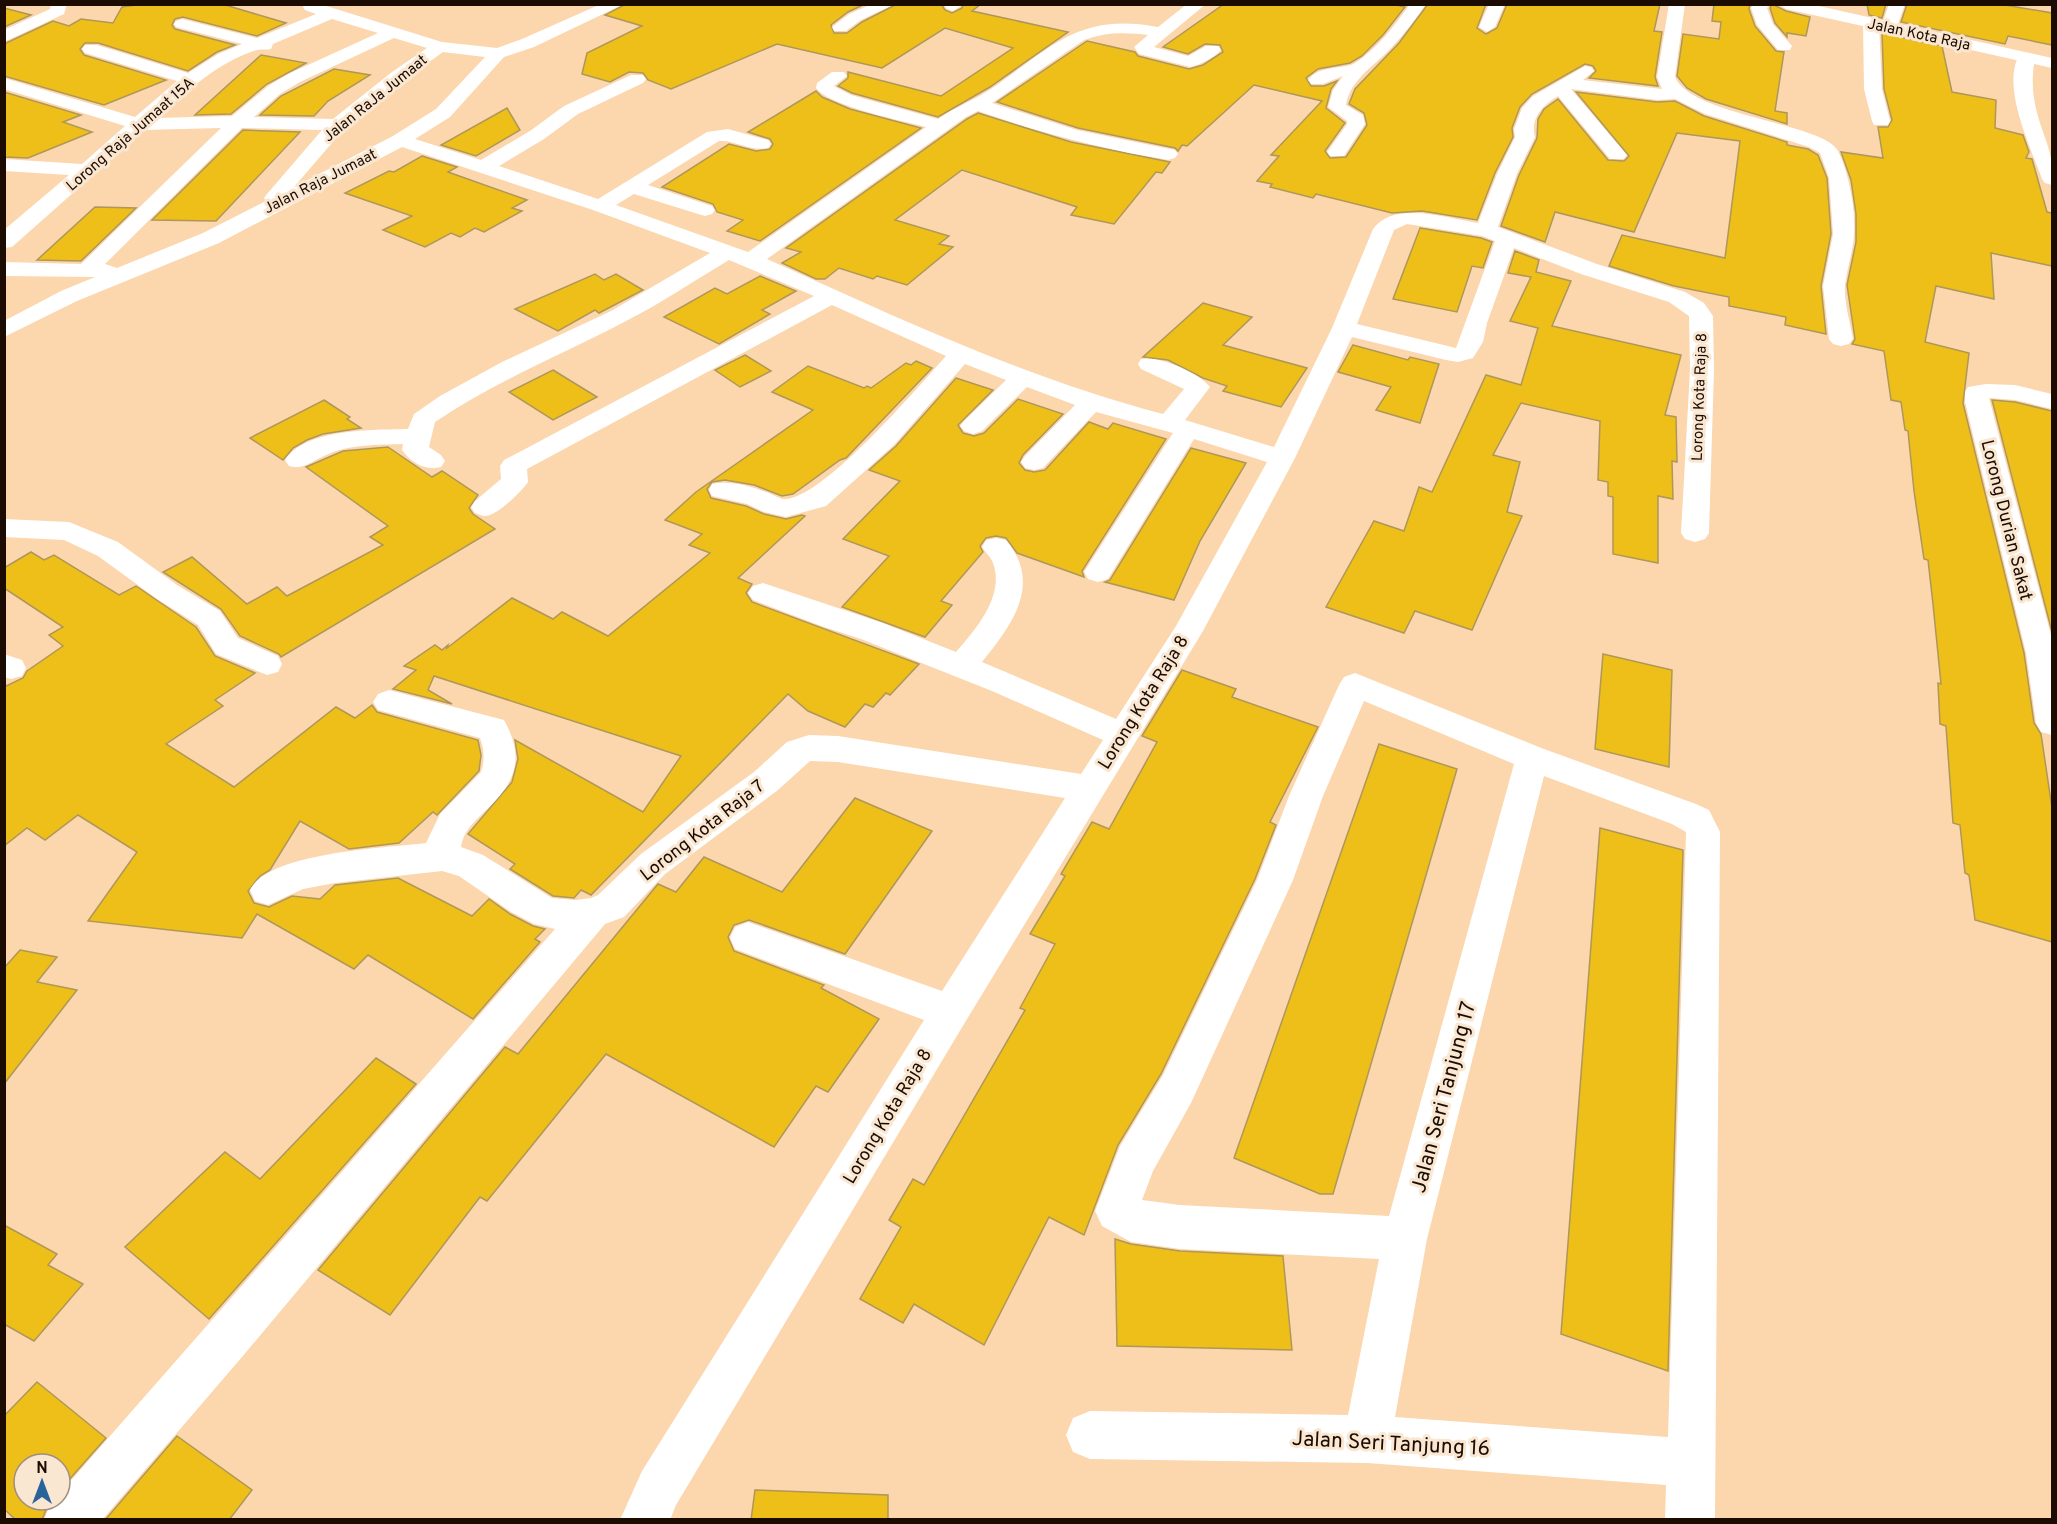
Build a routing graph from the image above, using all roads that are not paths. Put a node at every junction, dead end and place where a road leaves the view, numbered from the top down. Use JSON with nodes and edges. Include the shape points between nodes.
{"nodes":[{"id":1,"x":59,"y":4,"type":"edge"},
{"id":2,"x":302,"y":4,"type":"edge"},
{"id":3,"x":616,"y":4,"type":"edge"},
{"id":4,"x":887,"y":4,"type":"edge"},
{"id":5,"x":1198,"y":4,"type":"edge"},
{"id":6,"x":1418,"y":4,"type":"edge"},
{"id":7,"x":1497,"y":4,"type":"edge"},
{"id":8,"x":1677,"y":4,"type":"edge"},
{"id":9,"x":1762,"y":4,"type":"edge"},
{"id":10,"x":1786,"y":4,"type":"edge"},
{"id":11,"x":1896,"y":4,"type":"edge"},
{"id":12,"x":331,"y":13,"type":"junction"},
{"id":13,"x":1871,"y":23,"type":"junction"},
{"id":14,"x":182,"y":24,"type":"dead end"},
{"id":15,"x":840,"y":27,"type":"dead end"},
{"id":16,"x":1486,"y":27,"type":"dead end"},
{"id":17,"x":1889,"y":27,"type":"junction"},
{"id":18,"x":394,"y":32,"type":"junction"},
{"id":19,"x":1163,"y":33,"type":"junction"},
{"id":20,"x":4,"y":37,"type":"edge"},
{"id":21,"x":259,"y":43,"type":"junction"},
{"id":22,"x":1784,"y":46,"type":"dead end"},
{"id":23,"x":440,"y":47,"type":"junction"},
{"id":24,"x":91,"y":49,"type":"dead end"},
{"id":25,"x":281,"y":50,"type":"dead end"},
{"id":26,"x":1212,"y":50,"type":"dead end"},
{"id":27,"x":498,"y":52,"type":"junction"},
{"id":28,"x":304,"y":56,"type":"dead end"},
{"id":29,"x":2026,"y":58,"type":"junction"},
{"id":30,"x":1190,"y":62,"type":"junction"},
{"id":31,"x":327,"y":63,"type":"junction"},
{"id":32,"x":2052,"y":63,"type":"edge"},
{"id":33,"x":1358,"y":70,"type":"junction"},
{"id":34,"x":1585,"y":71,"type":"dead end"},
{"id":35,"x":838,"y":76,"type":"dead end"},
{"id":36,"x":1202,"y":77,"type":"dead end"},
{"id":37,"x":190,"y":79,"type":"junction"},
{"id":38,"x":637,"y":79,"type":"dead end"},
{"id":39,"x":1317,"y":80,"type":"dead end"},
{"id":40,"x":4,"y":83,"type":"edge"},
{"id":41,"x":1564,"y":85,"type":"junction"},
{"id":42,"x":1672,"y":85,"type":"junction"},
{"id":43,"x":977,"y":105,"type":"junction"},
{"id":44,"x":1881,"y":121,"type":"dead end"},
{"id":45,"x":237,"y":122,"type":"junction"},
{"id":46,"x":138,"y":124,"type":"junction"},
{"id":47,"x":337,"y":125,"type":"junction"},
{"id":48,"x":942,"y":126,"type":"junction"},
{"id":49,"x":400,"y":140,"type":"junction"},
{"id":50,"x":761,"y":144,"type":"dead end"},
{"id":51,"x":1337,"y":152,"type":"dead end"},
{"id":52,"x":1168,"y":154,"type":"dead end"},
{"id":53,"x":1617,"y":155,"type":"dead end"},
{"id":54,"x":484,"y":161,"type":"junction"},
{"id":55,"x":4,"y":165,"type":"edge"},
{"id":56,"x":88,"y":170,"type":"junction"},
{"id":57,"x":2052,"y":179,"type":"edge"},
{"id":58,"x":617,"y":196,"type":"junction"},
{"id":59,"x":266,"y":208,"type":"junction"},
{"id":60,"x":705,"y":210,"type":"dead end"},
{"id":61,"x":1496,"y":234,"type":"junction"},
{"id":62,"x":4,"y":242,"type":"edge"},
{"id":63,"x":725,"y":253,"type":"junction"},
{"id":64,"x":751,"y":260,"type":"junction"},
{"id":65,"x":4,"y":269,"type":"edge"},
{"id":66,"x":86,"y":271,"type":"junction"},
{"id":67,"x":135,"y":271,"type":"junction"},
{"id":68,"x":830,"y":297,"type":"junction"},
{"id":69,"x":1344,"y":328,"type":"junction"},
{"id":70,"x":4,"y":330,"type":"edge"},
{"id":71,"x":1841,"y":339,"type":"dead end"},
{"id":72,"x":961,"y":354,"type":"junction"},
{"id":73,"x":1150,"y":364,"type":"dead end"},
{"id":74,"x":1022,"y":378,"type":"junction"},
{"id":75,"x":2052,"y":402,"type":"edge"},
{"id":76,"x":1092,"y":404,"type":"junction"},
{"id":77,"x":973,"y":426,"type":"dead end"},
{"id":78,"x":1178,"y":426,"type":"junction"},
{"id":79,"x":417,"y":436,"type":"junction"},
{"id":80,"x":1282,"y":458,"type":"junction"},
{"id":81,"x":298,"y":460,"type":"dead end"},
{"id":82,"x":432,"y":461,"type":"dead end"},
{"id":83,"x":1034,"y":462,"type":"dead end"},
{"id":84,"x":722,"y":490,"type":"dead end"},
{"id":85,"x":485,"y":507,"type":"dead end"},
{"id":86,"x":4,"y":528,"type":"edge"},
{"id":87,"x":1695,"y":533,"type":"dead end"},
{"id":88,"x":996,"y":547,"type":"dead end"},
{"id":89,"x":1098,"y":572,"type":"dead end"},
{"id":90,"x":763,"y":593,"type":"dead end"},
{"id":91,"x":267,"y":664,"type":"dead end"},
{"id":92,"x":961,"y":667,"type":"junction"},
{"id":93,"x":389,"y":702,"type":"dead end"},
{"id":94,"x":2052,"y":723,"type":"edge"},
{"id":95,"x":1122,"y":735,"type":"junction"},
{"id":96,"x":1532,"y":758,"type":"junction"},
{"id":97,"x":1089,"y":789,"type":"junction"},
{"id":98,"x":442,"y":856,"type":"junction"},
{"id":99,"x":268,"y":890,"type":"dead end"},
{"id":100,"x":592,"y":913,"type":"junction"},
{"id":101,"x":748,"y":938,"type":"dead end"},
{"id":102,"x":950,"y":1012,"type":"junction"},
{"id":103,"x":1405,"y":1239,"type":"junction"},
{"id":104,"x":1090,"y":1435,"type":"dead end"},
{"id":105,"x":1367,"y":1439,"type":"junction"},
{"id":106,"x":1691,"y":1463,"type":"junction"},
{"id":107,"x":654,"y":1509,"type":"edge"},
{"id":108,"x":69,"y":1520,"type":"edge"},
{"id":109,"x":1690,"y":1520,"type":"edge"}],
"edges":[{"from":1,"to":20,"type":"street","via":[[58,11]]},
{"from":2,"to":12,"type":"street"},
{"from":3,"to":27,"type":"street"},
{"from":4,"to":15,"type":"street"},
{"from":5,"to":19,"type":"street"},
{"from":6,"to":33,"type":"street","via":[[1383,47]]},
{"from":7,"to":16,"type":"street"},
{"from":8,"to":42,"type":"street"},
{"from":9,"to":22,"type":"street","via":[[1759,8],[1765,25]]},
{"from":10,"to":13,"type":"street","name":"Jalan Kota Raja"},
{"from":11,"to":17,"type":"street"},
{"from":12,"to":18,"type":"street"},
{"from":12,"to":21,"type":"street","name":"Lorong Raja Jumaat 15A"},
{"from":13,"to":17,"type":"street","name":"Jalan Kota Raja"},
{"from":13,"to":44,"type":"street","via":[[1873,89]]},
{"from":14,"to":21,"type":"street"},
{"from":17,"to":29,"type":"street","name":"Jalan Kota Raja"},
{"from":18,"to":23,"type":"street"},
{"from":18,"to":31,"type":"street"},
{"from":19,"to":30,"type":"street","via":[[1143,47],[1145,50]]},
{"from":19,"to":43,"type":"street","via":[[1131,28],[1092,30]]},
{"from":21,"to":25,"type":"street"},
{"from":21,"to":37,"type":"street","name":"Lorong Raja Jumaat 15A"},
{"from":23,"to":27,"type":"street"},
{"from":23,"to":47,"type":"street","name":"Jalan RaJa Jumaat"},
{"from":24,"to":37,"type":"street"},
{"from":26,"to":30,"type":"street"},
{"from":27,"to":49,"type":"street","name":"Jalan Raja Jumaat","via":[[443,113]]},
{"from":28,"to":31,"type":"street"},
{"from":29,"to":32,"type":"street","name":"Jalan Kota Raja"},
{"from":29,"to":57,"type":"street","via":[[2022,74],[2024,100]]},
{"from":30,"to":36,"type":"street","via":[[1201,70]]},
{"from":31,"to":45,"type":"street","via":[[274,90]]},
{"from":33,"to":39,"type":"street","via":[[1341,69]]},
{"from":33,"to":51,"type":"street","via":[[1338,96],[1337,107],[1356,119],[1356,124]]},
{"from":34,"to":41,"type":"street"},
{"from":35,"to":48,"type":"street","via":[[826,83],[830,93]]},
{"from":37,"to":46,"type":"street","name":"Lorong Raja Jumaat 15A"},
{"from":38,"to":54,"type":"street","via":[[572,110],[537,135]]},
{"from":40,"to":46,"type":"street"},
{"from":41,"to":42,"type":"street","via":[[1658,94]]},
{"from":41,"to":53,"type":"street"},
{"from":41,"to":61,"type":"street","via":[[1531,108],[1523,129],[1525,137],[1507,174]]},
{"from":42,"to":71,"type":"street","via":[[1712,110],[1828,150],[1839,178],[1844,234],[1834,286]]},
{"from":43,"to":48,"type":"street"},
{"from":43,"to":52,"type":"street","via":[[1109,145]]},
{"from":45,"to":46,"type":"street"},
{"from":45,"to":47,"type":"street"},
{"from":45,"to":66,"type":"street"},
{"from":46,"to":56,"type":"street","name":"Lorong Raja Jumaat 15A"},
{"from":47,"to":59,"type":"street","name":"Jalan RaJa Jumaat"},
{"from":48,"to":64,"type":"street"},
{"from":49,"to":54,"type":"street"},
{"from":49,"to":59,"type":"street","name":"Jalan Raja Jumaat"},
{"from":50,"to":58,"type":"street","via":[[728,135],[714,136]]},
{"from":54,"to":58,"type":"street"},
{"from":55,"to":56,"type":"street"},
{"from":56,"to":62,"type":"street","name":"Lorong Raja Jumaat 15A"},
{"from":58,"to":60,"type":"street"},
{"from":58,"to":63,"type":"street"},
{"from":59,"to":67,"type":"street","name":"Jalan Raja Jumaat","via":[[211,238]]},
{"from":61,"to":69,"type":"street","name":"Lorong Kota Raja 8","via":[[1405,218],[1388,224]]},
{"from":61,"to":69,"type":"street","via":[[1471,342],[1465,353],[1446,353]]},
{"from":61,"to":87,"type":"street","name":"Lorong Kota Raja 8","via":[[1677,297],[1696,308],[1701,316],[1702,370]]},
{"from":63,"to":64,"type":"street"},
{"from":63,"to":79,"type":"street","via":[[619,316],[449,401],[423,419]]},
{"from":64,"to":68,"type":"street"},
{"from":65,"to":66,"type":"street"},
{"from":66,"to":67,"type":"street"},
{"from":67,"to":70,"type":"street","name":"Jalan Raja Jumaat","via":[[69,296]]},
{"from":68,"to":72,"type":"street"},
{"from":68,"to":85,"type":"street","via":[[513,466],[515,482]]},
{"from":69,"to":80,"type":"street","name":"Lorong Kota Raja 8"},
{"from":72,"to":74,"type":"street"},
{"from":72,"to":84,"type":"street","via":[[885,438],[816,500],[786,508]]},
{"from":73,"to":78,"type":"street","via":[[1198,387]]},
{"from":74,"to":76,"type":"street"},
{"from":74,"to":77,"type":"street"},
{"from":75,"to":94,"type":"street","name":"Lorong Durian Sakat","via":[[1992,389],[1977,392],[2041,653]]},
{"from":76,"to":78,"type":"street"},
{"from":76,"to":83,"type":"street"},
{"from":78,"to":80,"type":"street"},
{"from":78,"to":89,"type":"street"},
{"from":79,"to":81,"type":"street","via":[[345,439],[313,449]]},
{"from":79,"to":82,"type":"street","via":[[415,450]]},
{"from":80,"to":95,"type":"street","name":"Lorong Kota Raja 8","via":[[1188,631]]},
{"from":86,"to":91,"type":"street","via":[[69,531],[108,549],[209,618],[227,646]]},
{"from":88,"to":92,"type":"street","via":[[1007,562],[1007,598],[991,630]]},
{"from":90,"to":92,"type":"street"},
{"from":92,"to":95,"type":"street"},
{"from":93,"to":98,"type":"street","via":[[493,729],[501,746],[498,777],[445,837]]},
{"from":95,"to":97,"type":"street","name":"Lorong Kota Raja 8"},
{"from":96,"to":103,"type":"street","name":"Jalan Seri Tanjung 17"},
{"from":96,"to":103,"type":"street","via":[[1354,685],[1275,880],[1177,1089],[1135,1161],[1117,1212],[1131,1220],[1180,1227]]},
{"from":96,"to":106,"type":"street","via":[[1696,820],[1703,832]]},
{"from":97,"to":100,"type":"street","name":"Lorong Kota Raja 7","via":[[838,749],[809,748],[799,751],[766,781],[684,840],[611,906]]},
{"from":97,"to":102,"type":"street","name":"Lorong Kota Raja 8"},
{"from":98,"to":99,"type":"street","via":[[335,868],[296,876]]},
{"from":98,"to":100,"type":"street","name":"Lorong Kota Raja 7","via":[[471,865],[548,913]]},
{"from":100,"to":108,"type":"street"},
{"from":101,"to":102,"type":"street"},
{"from":102,"to":107,"type":"street","name":"Lorong Kota Raja 8"},
{"from":103,"to":105,"type":"street","name":"Jalan Seri Tanjung 17"},
{"from":104,"to":105,"type":"street","name":"Jalan Seri Tanjung 16"},
{"from":105,"to":106,"type":"street","name":"Jalan Seri Tanjung 16"},
{"from":106,"to":109,"type":"street"}]}
